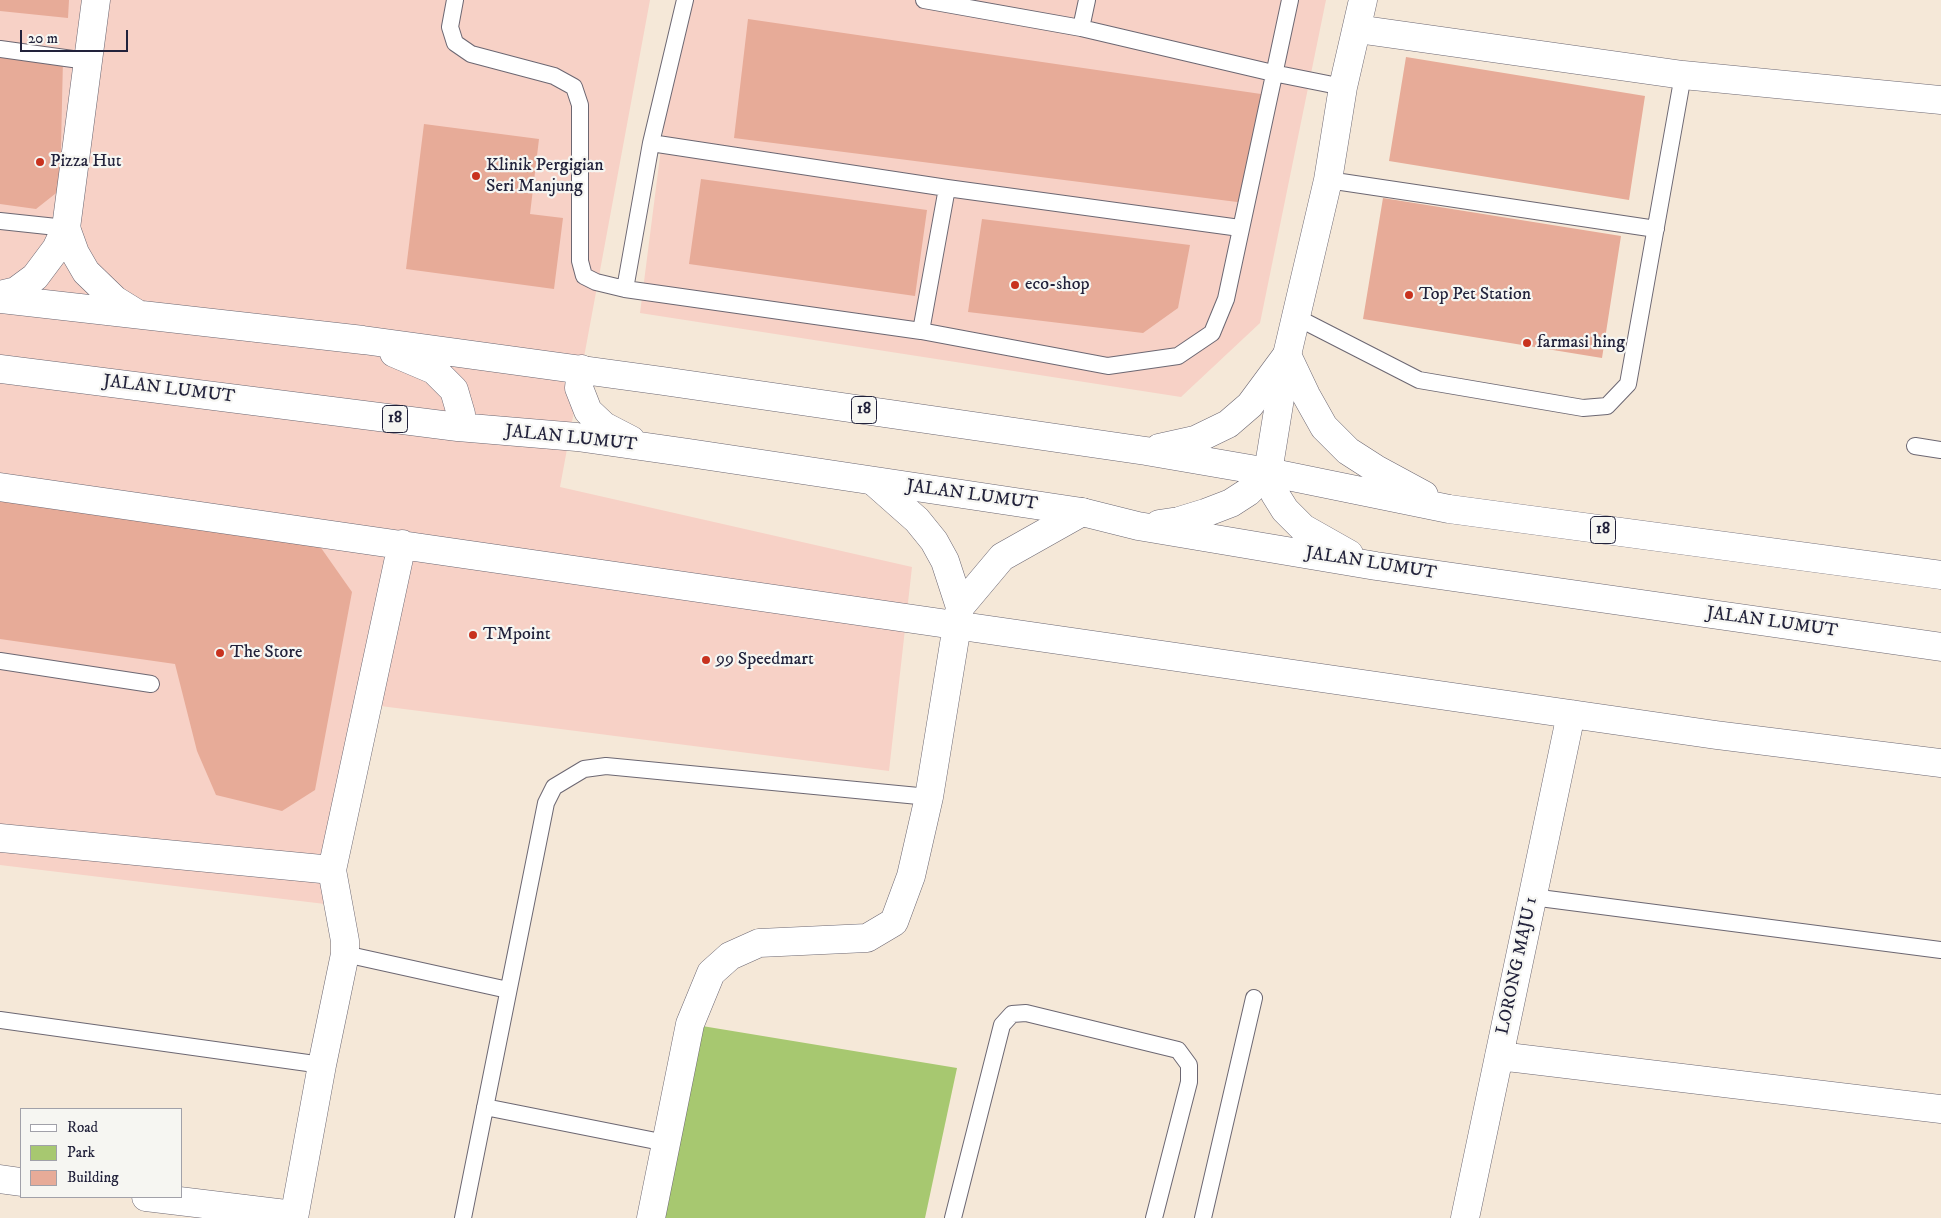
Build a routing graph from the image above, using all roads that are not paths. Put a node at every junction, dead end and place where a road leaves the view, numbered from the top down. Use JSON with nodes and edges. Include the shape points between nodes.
{"nodes":[{"id":1,"x":96,"y":0,"type":"edge"},
{"id":2,"x":455,"y":0,"type":"edge"},
{"id":3,"x":685,"y":0,"type":"edge"},
{"id":4,"x":924,"y":0,"type":"edge"},
{"id":5,"x":1087,"y":0,"type":"edge"},
{"id":6,"x":1290,"y":0,"type":"edge"},
{"id":7,"x":1363,"y":0,"type":"edge"},
{"id":8,"x":1081,"y":28,"type":"junction"},
{"id":9,"x":1357,"y":29,"type":"junction"},
{"id":10,"x":0,"y":49,"type":"edge"},
{"id":11,"x":87,"y":61,"type":"junction"},
{"id":12,"x":1273,"y":73,"type":"junction"},
{"id":13,"x":1683,"y":76,"type":"junction"},
{"id":14,"x":1343,"y":87,"type":"junction"},
{"id":15,"x":1941,"y":100,"type":"edge"},
{"id":16,"x":651,"y":143,"type":"junction"},
{"id":17,"x":1328,"y":180,"type":"junction"},
{"id":18,"x":947,"y":188,"type":"junction"},
{"id":19,"x":0,"y":220,"type":"edge"},
{"id":20,"x":66,"y":228,"type":"junction"},
{"id":21,"x":1240,"y":228,"type":"junction"},
{"id":22,"x":1656,"y":229,"type":"junction"},
{"id":23,"x":624,"y":289,"type":"junction"},
{"id":24,"x":0,"y":297,"type":"edge"},
{"id":25,"x":137,"y":314,"type":"junction"},
{"id":26,"x":1296,"y":316,"type":"junction"},
{"id":27,"x":921,"y":331,"type":"junction"},
{"id":28,"x":363,"y":340,"type":"junction"},
{"id":29,"x":1287,"y":355,"type":"junction"},
{"id":30,"x":0,"y":369,"type":"edge"},
{"id":31,"x":582,"y":369,"type":"junction"},
{"id":32,"x":458,"y":427,"type":"junction"},
{"id":33,"x":1915,"y":446,"type":"dead end"},
{"id":34,"x":1941,"y":450,"type":"edge"},
{"id":35,"x":1146,"y":451,"type":"junction"},
{"id":36,"x":688,"y":453,"type":"junction"},
{"id":37,"x":1268,"y":472,"type":"junction"},
{"id":38,"x":874,"y":482,"type":"junction"},
{"id":39,"x":0,"y":487,"type":"edge"},
{"id":40,"x":1449,"y":509,"type":"junction"},
{"id":41,"x":1082,"y":512,"type":"junction"},
{"id":42,"x":1138,"y":526,"type":"junction"},
{"id":43,"x":402,"y":544,"type":"junction"},
{"id":44,"x":1376,"y":566,"type":"junction"},
{"id":45,"x":1941,"y":576,"type":"edge"},
{"id":46,"x":959,"y":616,"type":"junction"},
{"id":47,"x":1941,"y":648,"type":"edge"},
{"id":48,"x":0,"y":661,"type":"edge"},
{"id":49,"x":151,"y":684,"type":"dead end"},
{"id":50,"x":1571,"y":714,"type":"junction"},
{"id":51,"x":1941,"y":763,"type":"edge"},
{"id":52,"x":929,"y":797,"type":"junction"},
{"id":53,"x":0,"y":838,"type":"edge"},
{"id":54,"x":332,"y":870,"type":"junction"},
{"id":55,"x":1532,"y":897,"type":"junction"},
{"id":56,"x":1941,"y":950,"type":"edge"},
{"id":57,"x":345,"y":954,"type":"junction"},
{"id":58,"x":508,"y":990,"type":"junction"},
{"id":59,"x":1254,"y":998,"type":"dead end"},
{"id":60,"x":0,"y":1020,"type":"edge"},
{"id":61,"x":1499,"y":1056,"type":"junction"},
{"id":62,"x":322,"y":1065,"type":"junction"},
{"id":63,"x":485,"y":1107,"type":"junction"},
{"id":64,"x":1941,"y":1109,"type":"edge"},
{"id":65,"x":666,"y":1143,"type":"junction"},
{"id":66,"x":0,"y":1179,"type":"edge"},
{"id":67,"x":20,"y":1182,"type":"edge"},
{"id":68,"x":154,"y":1198,"type":"edge"},
{"id":69,"x":294,"y":1216,"type":"edge"},
{"id":70,"x":463,"y":1218,"type":"edge"},
{"id":71,"x":651,"y":1218,"type":"edge"},
{"id":72,"x":953,"y":1218,"type":"edge"},
{"id":73,"x":1154,"y":1218,"type":"edge"},
{"id":74,"x":1203,"y":1218,"type":"edge"},
{"id":75,"x":1465,"y":1218,"type":"edge"}],
"edges":[{"from":1,"to":11,"type":"street"},
{"from":2,"to":23,"type":"lane","via":[[450,27],[455,43],[471,54],[554,76],[574,86],[580,105],[580,261],[584,276]]},
{"from":3,"to":16,"type":"lane"},
{"from":4,"to":8,"type":"lane"},
{"from":5,"to":8,"type":"lane"},
{"from":6,"to":12,"type":"lane"},
{"from":7,"to":9,"type":"street"},
{"from":8,"to":12,"type":"lane"},
{"from":9,"to":13,"type":"street"},
{"from":9,"to":14,"type":"street"},
{"from":10,"to":11,"type":"lane"},
{"from":11,"to":20,"type":"street"},
{"from":12,"to":14,"type":"lane"},
{"from":12,"to":21,"type":"lane"},
{"from":13,"to":15,"type":"street"},
{"from":13,"to":22,"type":"lane"},
{"from":14,"to":17,"type":"street"},
{"from":16,"to":18,"type":"lane"},
{"from":16,"to":23,"type":"lane"},
{"from":17,"to":22,"type":"lane"},
{"from":17,"to":26,"type":"street"},
{"from":18,"to":21,"type":"lane"},
{"from":18,"to":27,"type":"lane"},
{"from":19,"to":20,"type":"lane"},
{"from":20,"to":24,"type":"street","via":[[56,249],[35,276],[16,291]]},
{"from":20,"to":25,"type":"street","via":[[86,272],[115,300]]},
{"from":21,"to":27,"type":"lane","via":[[1226,299],[1212,333],[1178,356],[1108,366]]},
{"from":22,"to":26,"type":"lane","via":[[1628,384],[1607,406],[1583,408],[1419,380]]},
{"from":23,"to":27,"type":"lane"},
{"from":24,"to":25,"type":"street","number":"18"},
{"from":25,"to":28,"type":"street","number":"18"},
{"from":26,"to":29,"type":"street"},
{"from":28,"to":31,"type":"street","number":"18"},
{"from":28,"to":32,"type":"street","via":[[434,370],[454,390],[461,414]]},
{"from":29,"to":35,"type":"street","via":[[1250,405],[1228,424],[1195,440]]},
{"from":29,"to":37,"type":"street"},
{"from":29,"to":40,"type":"street","via":[[1324,427],[1348,451]]},
{"from":30,"to":32,"type":"street","name":"JALAN LUMUT","number":"18"},
{"from":31,"to":35,"type":"street","number":"18"},
{"from":31,"to":36,"type":"street","via":[[579,388],[588,411],[604,426],[642,445]]},
{"from":32,"to":36,"type":"street","name":"JALAN LUMUT","number":"18"},
{"from":33,"to":34,"type":"lane"},
{"from":35,"to":37,"type":"street","number":"18"},
{"from":36,"to":38,"type":"street","name":"JALAN LUMUT","number":"18"},
{"from":37,"to":40,"type":"street","number":"18"},
{"from":37,"to":42,"type":"street","via":[[1231,503],[1179,521]]},
{"from":37,"to":44,"type":"street","via":[[1275,494],[1285,510],[1303,528]]},
{"from":38,"to":41,"type":"street","name":"JALAN LUMUT","number":"18"},
{"from":38,"to":46,"type":"street","via":[[934,541],[944,561]]},
{"from":39,"to":43,"type":"street"},
{"from":40,"to":45,"type":"street","number":"18"},
{"from":41,"to":42,"type":"street","name":"JALAN LUMUT","number":"18"},
{"from":41,"to":46,"type":"street","via":[[1002,557],[978,584]]},
{"from":42,"to":44,"type":"street","name":"JALAN LUMUT","number":"18"},
{"from":43,"to":46,"type":"street"},
{"from":43,"to":54,"type":"street"},
{"from":44,"to":47,"type":"street","name":"JALAN LUMUT","number":"18"},
{"from":46,"to":50,"type":"street"},
{"from":46,"to":52,"type":"street"},
{"from":48,"to":49,"type":"lane"},
{"from":50,"to":51,"type":"street"},
{"from":50,"to":55,"type":"street","name":"LORONG MAJU 1"},
{"from":52,"to":58,"type":"lane","via":[[606,766],[584,769],[554,787],[546,804]]},
{"from":52,"to":65,"type":"street","via":[[911,876],[894,922],[867,938],[758,943],[730,956],[711,973],[690,1024]]},
{"from":53,"to":54,"type":"street"},
{"from":54,"to":57,"type":"street"},
{"from":55,"to":56,"type":"lane"},
{"from":55,"to":61,"type":"street","name":"LORONG MAJU 1"},
{"from":57,"to":58,"type":"lane"},
{"from":57,"to":62,"type":"street"},
{"from":58,"to":63,"type":"lane"},
{"from":59,"to":74,"type":"lane"},
{"from":60,"to":62,"type":"lane"},
{"from":61,"to":64,"type":"street"},
{"from":61,"to":75,"type":"street","name":"LORONG MAJU 1"},
{"from":62,"to":69,"type":"street"},
{"from":63,"to":65,"type":"lane"},
{"from":63,"to":70,"type":"lane"},
{"from":65,"to":71,"type":"street"},
{"from":66,"to":67,"type":"street"},
{"from":68,"to":69,"type":"street"},
{"from":72,"to":73,"type":"lane","via":[[1002,1025],[1012,1014],[1026,1013],[1178,1050],[1189,1065],[1189,1082]]}]}
